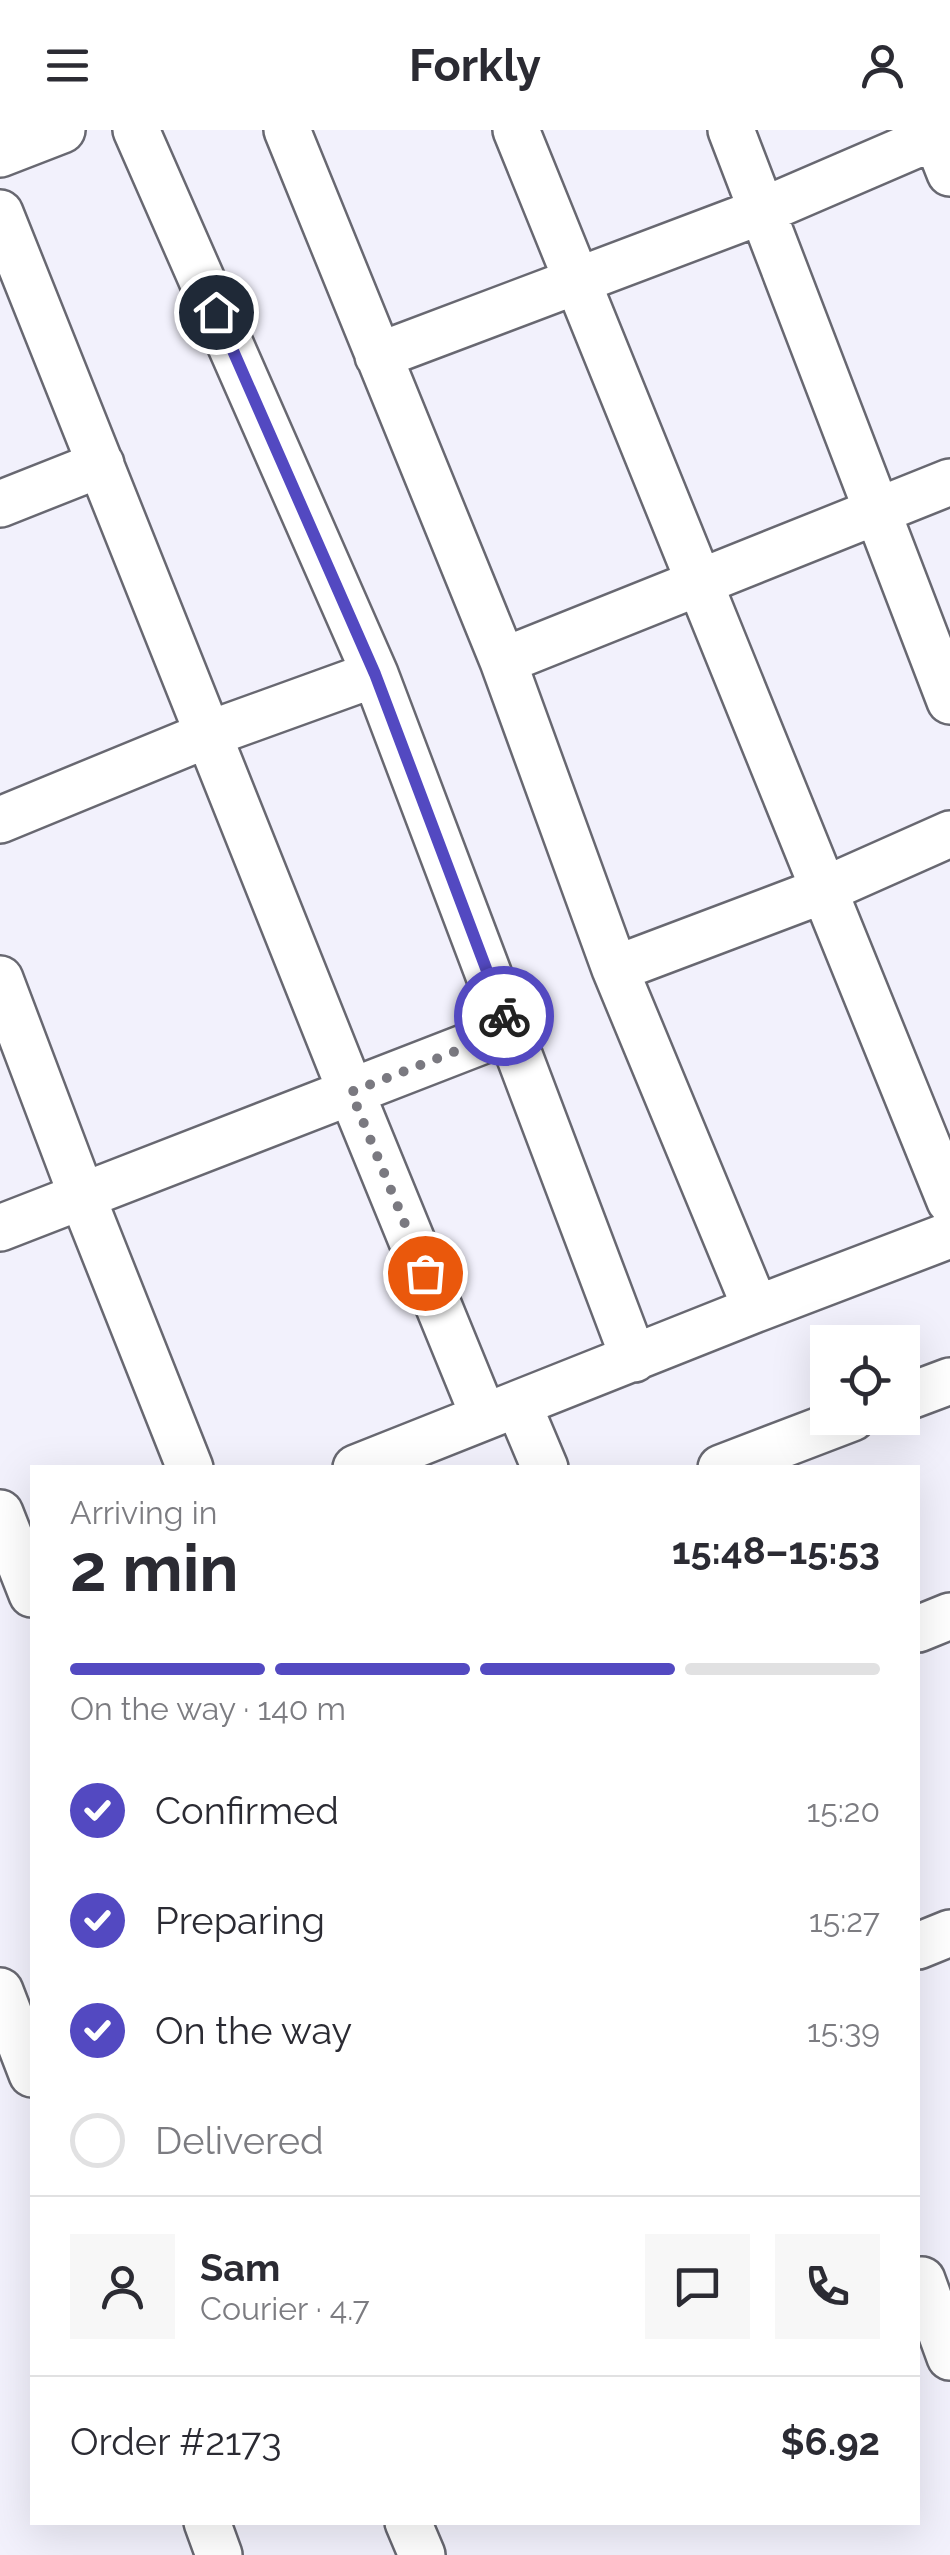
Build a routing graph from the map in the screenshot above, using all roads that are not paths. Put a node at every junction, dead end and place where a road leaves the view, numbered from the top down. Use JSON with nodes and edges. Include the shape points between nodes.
{"nodes":[{"id":1,"x":62,"y":130,"type":"edge"},
{"id":2,"x":136,"y":130,"type":"edge"},
{"id":3,"x":287,"y":130,"type":"edge"},
{"id":4,"x":516,"y":130,"type":"edge"},
{"id":5,"x":731,"y":130,"type":"edge"},
{"id":6,"x":942,"y":142,"type":"edge"},
{"id":7,"x":0,"y":154,"type":"edge"},
{"id":8,"x":762,"y":211,"type":"junction"},
{"id":9,"x":0,"y":213,"type":"edge"},
{"id":10,"x":578,"y":281,"type":"junction"},
{"id":11,"x":378,"y":356,"type":"junction"},
{"id":12,"x":101,"y":464,"type":"junction"},
{"id":13,"x":950,"y":482,"type":"edge"},
{"id":14,"x":0,"y":504,"type":"edge"},
{"id":15,"x":877,"y":512,"type":"junction"},
{"id":16,"x":700,"y":584,"type":"junction"},
{"id":17,"x":504,"y":662,"type":"junction"},
{"id":18,"x":375,"y":674,"type":"junction"},
{"id":19,"x":950,"y":701,"type":"edge"},
{"id":20,"x":210,"y":734,"type":"junction"},
{"id":21,"x":0,"y":820,"type":"edge"},
{"id":22,"x":950,"y":834,"type":"edge"},
{"id":23,"x":824,"y":890,"type":"junction"},
{"id":24,"x":615,"y":969,"type":"junction"},
{"id":25,"x":0,"y":979,"type":"edge"},
{"id":26,"x":510,"y":1030,"type":"junction"},
{"id":27,"x":351,"y":1092,"type":"junction"},
{"id":28,"x":82,"y":1196,"type":"junction"},
{"id":29,"x":950,"y":1201,"type":"edge"},
{"id":30,"x":0,"y":1228,"type":"edge"},
{"id":31,"x":950,"y":1234,"type":"edge"},
{"id":32,"x":756,"y":1308,"type":"junction"},
{"id":33,"x":634,"y":1358,"type":"junction"},
{"id":34,"x":950,"y":1380,"type":"edge"},
{"id":35,"x":920,"y":1391,"type":"edge"},
{"id":36,"x":501,"y":1410,"type":"junction"},
{"id":37,"x":810,"y":1434,"type":"edge"},
{"id":38,"x":189,"y":1465,"type":"edge"},
{"id":39,"x":364,"y":1465,"type":"edge"},
{"id":40,"x":543,"y":1465,"type":"edge"},
{"id":41,"x":728,"y":1465,"type":"edge"},
{"id":42,"x":0,"y":1513,"type":"edge"},
{"id":43,"x":30,"y":1589,"type":"edge"},
{"id":44,"x":950,"y":1616,"type":"edge"},
{"id":45,"x":920,"y":1628,"type":"edge"},
{"id":46,"x":950,"y":1933,"type":"edge"},
{"id":47,"x":920,"y":1945,"type":"edge"},
{"id":48,"x":9,"y":1995,"type":"edge"},
{"id":49,"x":30,"y":2067,"type":"edge"},
{"id":50,"x":930,"y":2277,"type":"edge"},
{"id":51,"x":950,"y":2357,"type":"edge"},
{"id":52,"x":207,"y":2525,"type":"edge"},
{"id":53,"x":409,"y":2525,"type":"edge"},
{"id":54,"x":219,"y":2555,"type":"edge"},
{"id":55,"x":422,"y":2555,"type":"edge"}],
"edges":[{"from":1,"to":7,"type":"street"},
{"from":2,"to":18,"type":"street"},
{"from":3,"to":11,"type":"street"},
{"from":4,"to":10,"type":"street"},
{"from":5,"to":8,"type":"street"},
{"from":6,"to":8,"type":"street"},
{"from":8,"to":10,"type":"street"},
{"from":8,"to":15,"type":"street"},
{"from":9,"to":12,"type":"street"},
{"from":10,"to":11,"type":"street"},
{"from":10,"to":16,"type":"street"},
{"from":11,"to":17,"type":"street"},
{"from":12,"to":14,"type":"street"},
{"from":12,"to":20,"type":"street"},
{"from":13,"to":15,"type":"street"},
{"from":15,"to":16,"type":"street"},
{"from":15,"to":19,"type":"street"},
{"from":16,"to":17,"type":"street"},
{"from":16,"to":23,"type":"street"},
{"from":17,"to":24,"type":"street"},
{"from":18,"to":20,"type":"street"},
{"from":18,"to":26,"type":"street"},
{"from":20,"to":21,"type":"street"},
{"from":20,"to":27,"type":"street"},
{"from":22,"to":23,"type":"street"},
{"from":23,"to":24,"type":"street"},
{"from":23,"to":29,"type":"street"},
{"from":24,"to":32,"type":"street"},
{"from":25,"to":28,"type":"street"},
{"from":26,"to":27,"type":"street"},
{"from":26,"to":33,"type":"street"},
{"from":27,"to":28,"type":"street"},
{"from":27,"to":36,"type":"street"},
{"from":28,"to":30,"type":"street"},
{"from":28,"to":38,"type":"street"},
{"from":31,"to":32,"type":"street"},
{"from":32,"to":33,"type":"street"},
{"from":33,"to":36,"type":"street"},
{"from":34,"to":35,"type":"street"},
{"from":36,"to":39,"type":"street"},
{"from":36,"to":40,"type":"street"},
{"from":37,"to":41,"type":"street"},
{"from":42,"to":43,"type":"street"},
{"from":44,"to":45,"type":"street"},
{"from":46,"to":47,"type":"street"},
{"from":48,"to":49,"type":"street"},
{"from":50,"to":51,"type":"street"},
{"from":52,"to":54,"type":"street"},
{"from":53,"to":55,"type":"street"}]}
